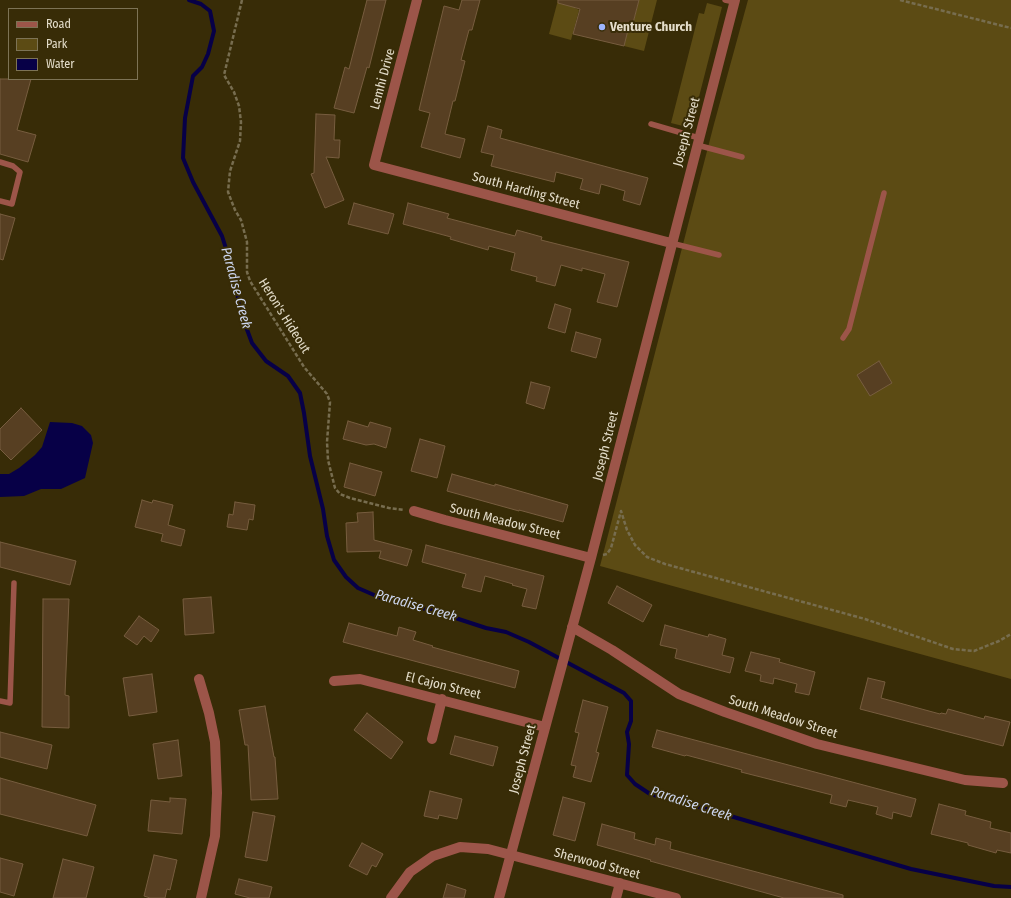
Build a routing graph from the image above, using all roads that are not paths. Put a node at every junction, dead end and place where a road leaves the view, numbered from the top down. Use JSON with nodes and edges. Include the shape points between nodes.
{"nodes":[{"id":1,"x":417,"y":0,"type":"edge"},
{"id":2,"x":731,"y":1,"type":"edge"},
{"id":3,"x":651,"y":124,"type":"dead end"},
{"id":4,"x":698,"y":141,"type":"junction"},
{"id":5,"x":742,"y":157,"type":"dead end"},
{"id":6,"x":0,"y":162,"type":"edge"},
{"id":7,"x":374,"y":165,"type":"joint"},
{"id":8,"x":884,"y":193,"type":"dead end"},
{"id":9,"x":0,"y":201,"type":"edge"},
{"id":10,"x":671,"y":243,"type":"junction"},
{"id":11,"x":719,"y":255,"type":"dead end"},
{"id":12,"x":843,"y":338,"type":"dead end"},
{"id":13,"x":414,"y":511,"type":"road end"},
{"id":14,"x":591,"y":558,"type":"junction"},
{"id":15,"x":14,"y":584,"type":"dead end"},
{"id":16,"x":572,"y":627,"type":"junction"},
{"id":17,"x":199,"y":680,"type":"dead end"},
{"id":18,"x":334,"y":682,"type":"dead end"},
{"id":19,"x":442,"y":699,"type":"junction"},
{"id":20,"x":0,"y":701,"type":"edge"},
{"id":21,"x":545,"y":727,"type":"junction"},
{"id":22,"x":432,"y":739,"type":"dead end"},
{"id":23,"x":1003,"y":783,"type":"dead end"},
{"id":24,"x":510,"y":854,"type":"junction"},
{"id":25,"x":620,"y":883,"type":"junction"},
{"id":26,"x":201,"y":898,"type":"edge"},
{"id":27,"x":391,"y":898,"type":"edge"},
{"id":28,"x":499,"y":898,"type":"edge"},
{"id":29,"x":616,"y":898,"type":"edge"},
{"id":30,"x":676,"y":898,"type":"edge"}],
"edges":[{"from":1,"to":7,"type":"street","name":"Lemhi Drive"},
{"from":2,"to":4,"type":"street","name":"Joseph Street"},
{"from":3,"to":4,"type":"lane"},
{"from":4,"to":5,"type":"lane"},
{"from":4,"to":10,"type":"street","name":"Joseph Street"},
{"from":6,"to":9,"type":"lane","via":[[13,166],[20,172],[12,204]]},
{"from":7,"to":10,"type":"street","name":"South Harding Street"},
{"from":8,"to":12,"type":"lane","via":[[849,329]]},
{"from":10,"to":11,"type":"lane"},
{"from":10,"to":14,"type":"street","name":"Joseph Street"},
{"from":13,"to":14,"type":"street","name":"South Meadow Street"},
{"from":14,"to":16,"type":"street","name":"Joseph Street"},
{"from":15,"to":20,"type":"lane","via":[[10,703]]},
{"from":16,"to":21,"type":"street","name":"Joseph Street"},
{"from":16,"to":23,"type":"street","name":"South Meadow Street","via":[[679,694],[725,712],[817,744],[964,780]]},
{"from":17,"to":26,"type":"street","via":[[215,742],[217,793],[215,836]]},
{"from":18,"to":19,"type":"street","name":"El Cajon Street","via":[[360,679]]},
{"from":19,"to":21,"type":"street","name":"El Cajon Street"},
{"from":19,"to":22,"type":"street"},
{"from":21,"to":24,"type":"street","name":"Joseph Street"},
{"from":24,"to":25,"type":"street","name":"Sherwood Street"},
{"from":24,"to":27,"type":"street","name":"Sherwood Street","via":[[460,847],[433,856],[410,872]]},
{"from":24,"to":28,"type":"street","name":"Joseph Street"},
{"from":25,"to":29,"type":"street"},
{"from":25,"to":30,"type":"street","name":"Sherwood Street"}]}
